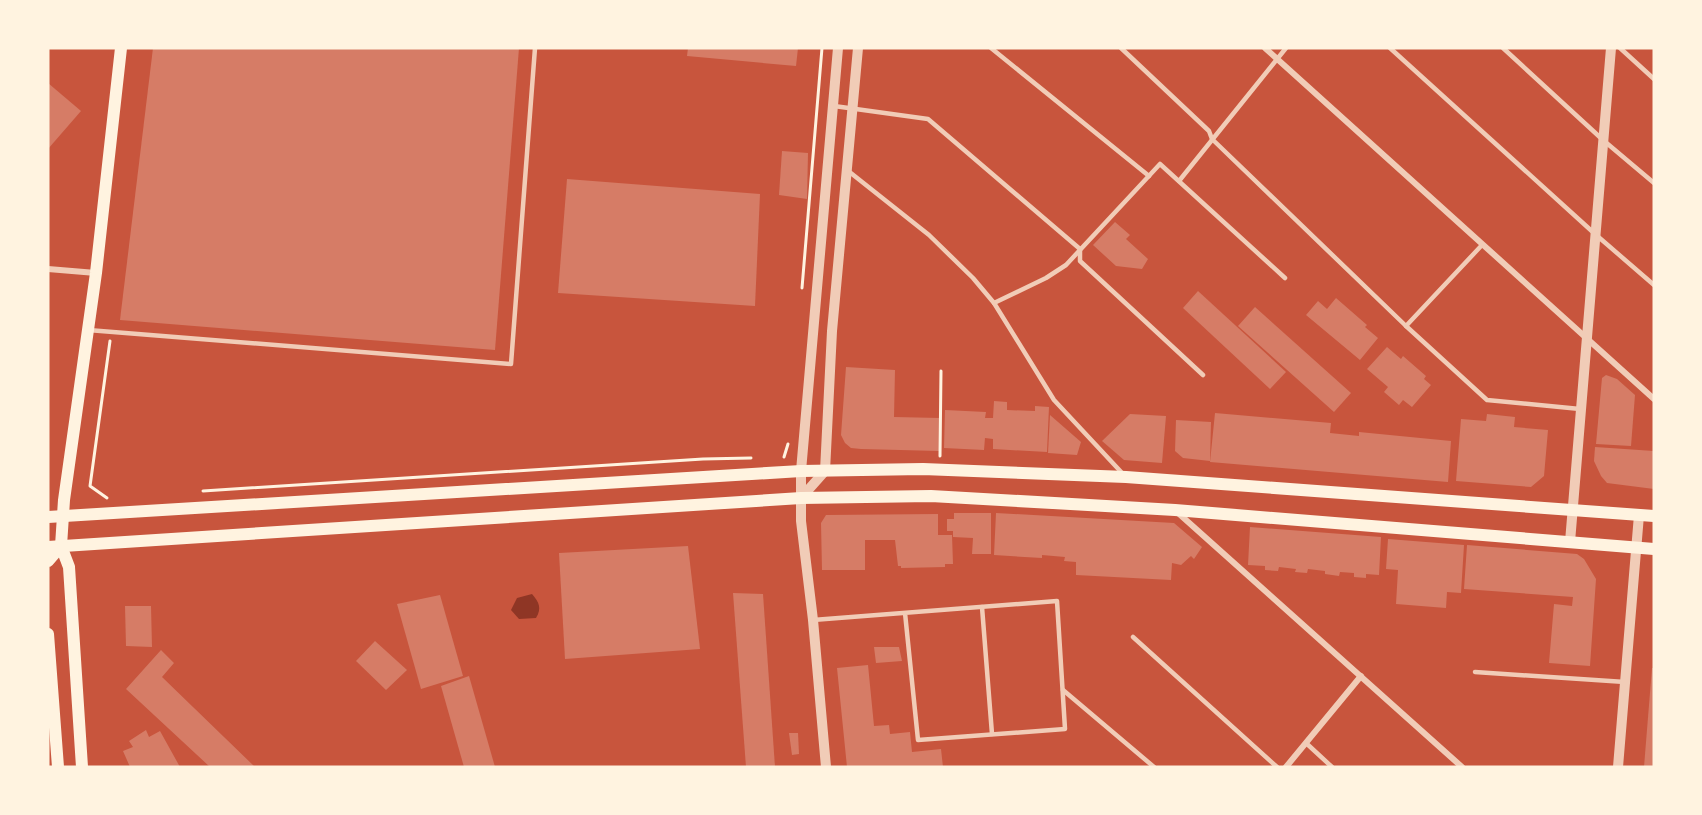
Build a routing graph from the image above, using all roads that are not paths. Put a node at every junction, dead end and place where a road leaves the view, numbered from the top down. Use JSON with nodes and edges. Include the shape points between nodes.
{"nodes":[{"id":1,"x":121,"y":48,"type":"edge"},
{"id":2,"x":535,"y":48,"type":"edge"},
{"id":3,"x":838,"y":48,"type":"edge"},
{"id":4,"x":858,"y":48,"type":"edge"},
{"id":5,"x":991,"y":48,"type":"edge"},
{"id":6,"x":1121,"y":48,"type":"edge"},
{"id":7,"x":1265,"y":48,"type":"edge"},
{"id":8,"x":1286,"y":48,"type":"edge"},
{"id":9,"x":1390,"y":48,"type":"edge"},
{"id":10,"x":1503,"y":48,"type":"edge"},
{"id":11,"x":1611,"y":48,"type":"edge"},
{"id":12,"x":1620,"y":48,"type":"edge"},
{"id":13,"x":1276,"y":58,"type":"junction"},
{"id":14,"x":1654,"y":79,"type":"edge"},
{"id":15,"x":834,"y":106,"type":"junction"},
{"id":16,"x":852,"y":109,"type":"junction"},
{"id":17,"x":1212,"y":139,"type":"junction"},
{"id":18,"x":1603,"y":140,"type":"junction"},
{"id":19,"x":847,"y":170,"type":"junction"},
{"id":20,"x":1149,"y":176,"type":"junction"},
{"id":21,"x":1179,"y":181,"type":"junction"},
{"id":22,"x":1654,"y":183,"type":"edge"},
{"id":23,"x":1595,"y":234,"type":"junction"},
{"id":24,"x":1482,"y":245,"type":"junction"},
{"id":25,"x":1080,"y":249,"type":"junction"},
{"id":26,"x":48,"y":268,"type":"edge"},
{"id":27,"x":96,"y":273,"type":"junction"},
{"id":28,"x":1285,"y":278,"type":"dead end"},
{"id":29,"x":1654,"y":285,"type":"edge"},
{"id":30,"x":994,"y":303,"type":"junction"},
{"id":31,"x":1406,"y":326,"type":"junction"},
{"id":32,"x":88,"y":330,"type":"junction"},
{"id":33,"x":1586,"y":339,"type":"junction"},
{"id":34,"x":1203,"y":375,"type":"dead end"},
{"id":35,"x":1654,"y":399,"type":"edge"},
{"id":36,"x":1580,"y":409,"type":"junction"},
{"id":37,"x":801,"y":471,"type":"junction"},
{"id":38,"x":825,"y":471,"type":"junction"},
{"id":39,"x":1126,"y":477,"type":"junction"},
{"id":40,"x":801,"y":498,"type":"junction"},
{"id":41,"x":1175,"y":510,"type":"junction"},
{"id":42,"x":1572,"y":510,"type":"junction"},
{"id":43,"x":1639,"y":515,"type":"junction"},
{"id":44,"x":63,"y":516,"type":"junction"},
{"id":45,"x":1654,"y":516,"type":"edge"},
{"id":46,"x":48,"y":517,"type":"edge"},
{"id":47,"x":1570,"y":542,"type":"junction"},
{"id":48,"x":54,"y":547,"type":"edge"},
{"id":49,"x":1638,"y":548,"type":"junction"},
{"id":50,"x":1654,"y":549,"type":"edge"},
{"id":51,"x":48,"y":561,"type":"edge"},
{"id":52,"x":982,"y":607,"type":"junction"},
{"id":53,"x":905,"y":613,"type":"junction"},
{"id":54,"x":813,"y":620,"type":"junction"},
{"id":55,"x":48,"y":634,"type":"edge"},
{"id":56,"x":1133,"y":637,"type":"dead end"},
{"id":57,"x":1475,"y":672,"type":"dead end"},
{"id":58,"x":1361,"y":676,"type":"junction"},
{"id":59,"x":1626,"y":682,"type":"junction"},
{"id":60,"x":1063,"y":690,"type":"junction"},
{"id":61,"x":992,"y":734,"type":"junction"},
{"id":62,"x":1306,"y":743,"type":"junction"},
{"id":63,"x":58,"y":767,"type":"edge"},
{"id":64,"x":82,"y":767,"type":"edge"},
{"id":65,"x":826,"y":767,"type":"edge"},
{"id":66,"x":1154,"y":767,"type":"edge"},
{"id":67,"x":1277,"y":767,"type":"edge"},
{"id":68,"x":1286,"y":767,"type":"edge"},
{"id":69,"x":1332,"y":767,"type":"edge"},
{"id":70,"x":1462,"y":767,"type":"edge"},
{"id":71,"x":1618,"y":767,"type":"edge"}],
"edges":[{"from":1,"to":27,"type":"main road"},
{"from":2,"to":32,"type":"lane","via":[[511,364]]},
{"from":3,"to":15,"type":"street"},
{"from":4,"to":16,"type":"street"},
{"from":5,"to":20,"type":"lane"},
{"from":6,"to":17,"type":"lane","via":[[1209,130]]},
{"from":7,"to":13,"type":"street"},
{"from":8,"to":13,"type":"lane"},
{"from":9,"to":23,"type":"lane"},
{"from":10,"to":18,"type":"lane"},
{"from":11,"to":18,"type":"street"},
{"from":12,"to":14,"type":"lane"},
{"from":13,"to":17,"type":"lane"},
{"from":13,"to":24,"type":"street"},
{"from":15,"to":16,"type":"lane"},
{"from":15,"to":37,"type":"street"},
{"from":16,"to":19,"type":"street"},
{"from":16,"to":25,"type":"lane","via":[[928,119]]},
{"from":17,"to":21,"type":"lane"},
{"from":17,"to":31,"type":"lane"},
{"from":18,"to":22,"type":"lane"},
{"from":18,"to":23,"type":"street"},
{"from":19,"to":30,"type":"lane","via":[[930,235]]},
{"from":19,"to":38,"type":"street","via":[[832,330]]},
{"from":20,"to":21,"type":"lane","via":[[1160,164]]},
{"from":20,"to":25,"type":"lane"},
{"from":21,"to":28,"type":"lane"},
{"from":23,"to":29,"type":"lane"},
{"from":23,"to":33,"type":"street"},
{"from":24,"to":31,"type":"lane"},
{"from":24,"to":33,"type":"street"},
{"from":25,"to":30,"type":"lane","via":[[1066,265],[1046,278]]},
{"from":25,"to":34,"type":"lane","via":[[1080,261]]},
{"from":26,"to":27,"type":"street"},
{"from":27,"to":32,"type":"main road"},
{"from":30,"to":39,"type":"lane","via":[[1054,400]]},
{"from":31,"to":36,"type":"lane","via":[[1487,400]]},
{"from":32,"to":44,"type":"main road"},
{"from":33,"to":35,"type":"street"},
{"from":33,"to":36,"type":"street"},
{"from":36,"to":42,"type":"street"},
{"from":37,"to":38,"type":"main road"},
{"from":37,"to":40,"type":"street"},
{"from":37,"to":44,"type":"main road"},
{"from":38,"to":39,"type":"main road","via":[[939,470]]},
{"from":38,"to":40,"type":"street"},
{"from":39,"to":42,"type":"main road"},
{"from":40,"to":41,"type":"main road","via":[[931,496]]},
{"from":40,"to":48,"type":"main road"},
{"from":40,"to":54,"type":"street"},
{"from":41,"to":47,"type":"main road"},
{"from":41,"to":58,"type":"street"},
{"from":42,"to":43,"type":"main road"},
{"from":42,"to":47,"type":"street"},
{"from":43,"to":45,"type":"main road"},
{"from":43,"to":49,"type":"street"},
{"from":44,"to":46,"type":"main road"},
{"from":44,"to":48,"type":"main road"},
{"from":47,"to":49,"type":"main road"},
{"from":48,"to":51,"type":"main road"},
{"from":48,"to":64,"type":"main road","via":[[69,567]]},
{"from":49,"to":50,"type":"main road"},
{"from":49,"to":59,"type":"street"},
{"from":52,"to":53,"type":"lane"},
{"from":52,"to":60,"type":"lane","via":[[1057,601]]},
{"from":52,"to":61,"type":"lane"},
{"from":53,"to":54,"type":"lane"},
{"from":53,"to":61,"type":"lane","via":[[918,740]]},
{"from":54,"to":65,"type":"street"},
{"from":55,"to":63,"type":"main road"},
{"from":56,"to":67,"type":"lane"},
{"from":57,"to":59,"type":"lane"},
{"from":58,"to":62,"type":"street"},
{"from":58,"to":70,"type":"street"},
{"from":59,"to":71,"type":"street"},
{"from":60,"to":61,"type":"lane","via":[[1065,729]]},
{"from":60,"to":66,"type":"lane"},
{"from":62,"to":68,"type":"street"},
{"from":62,"to":69,"type":"lane"}]}
